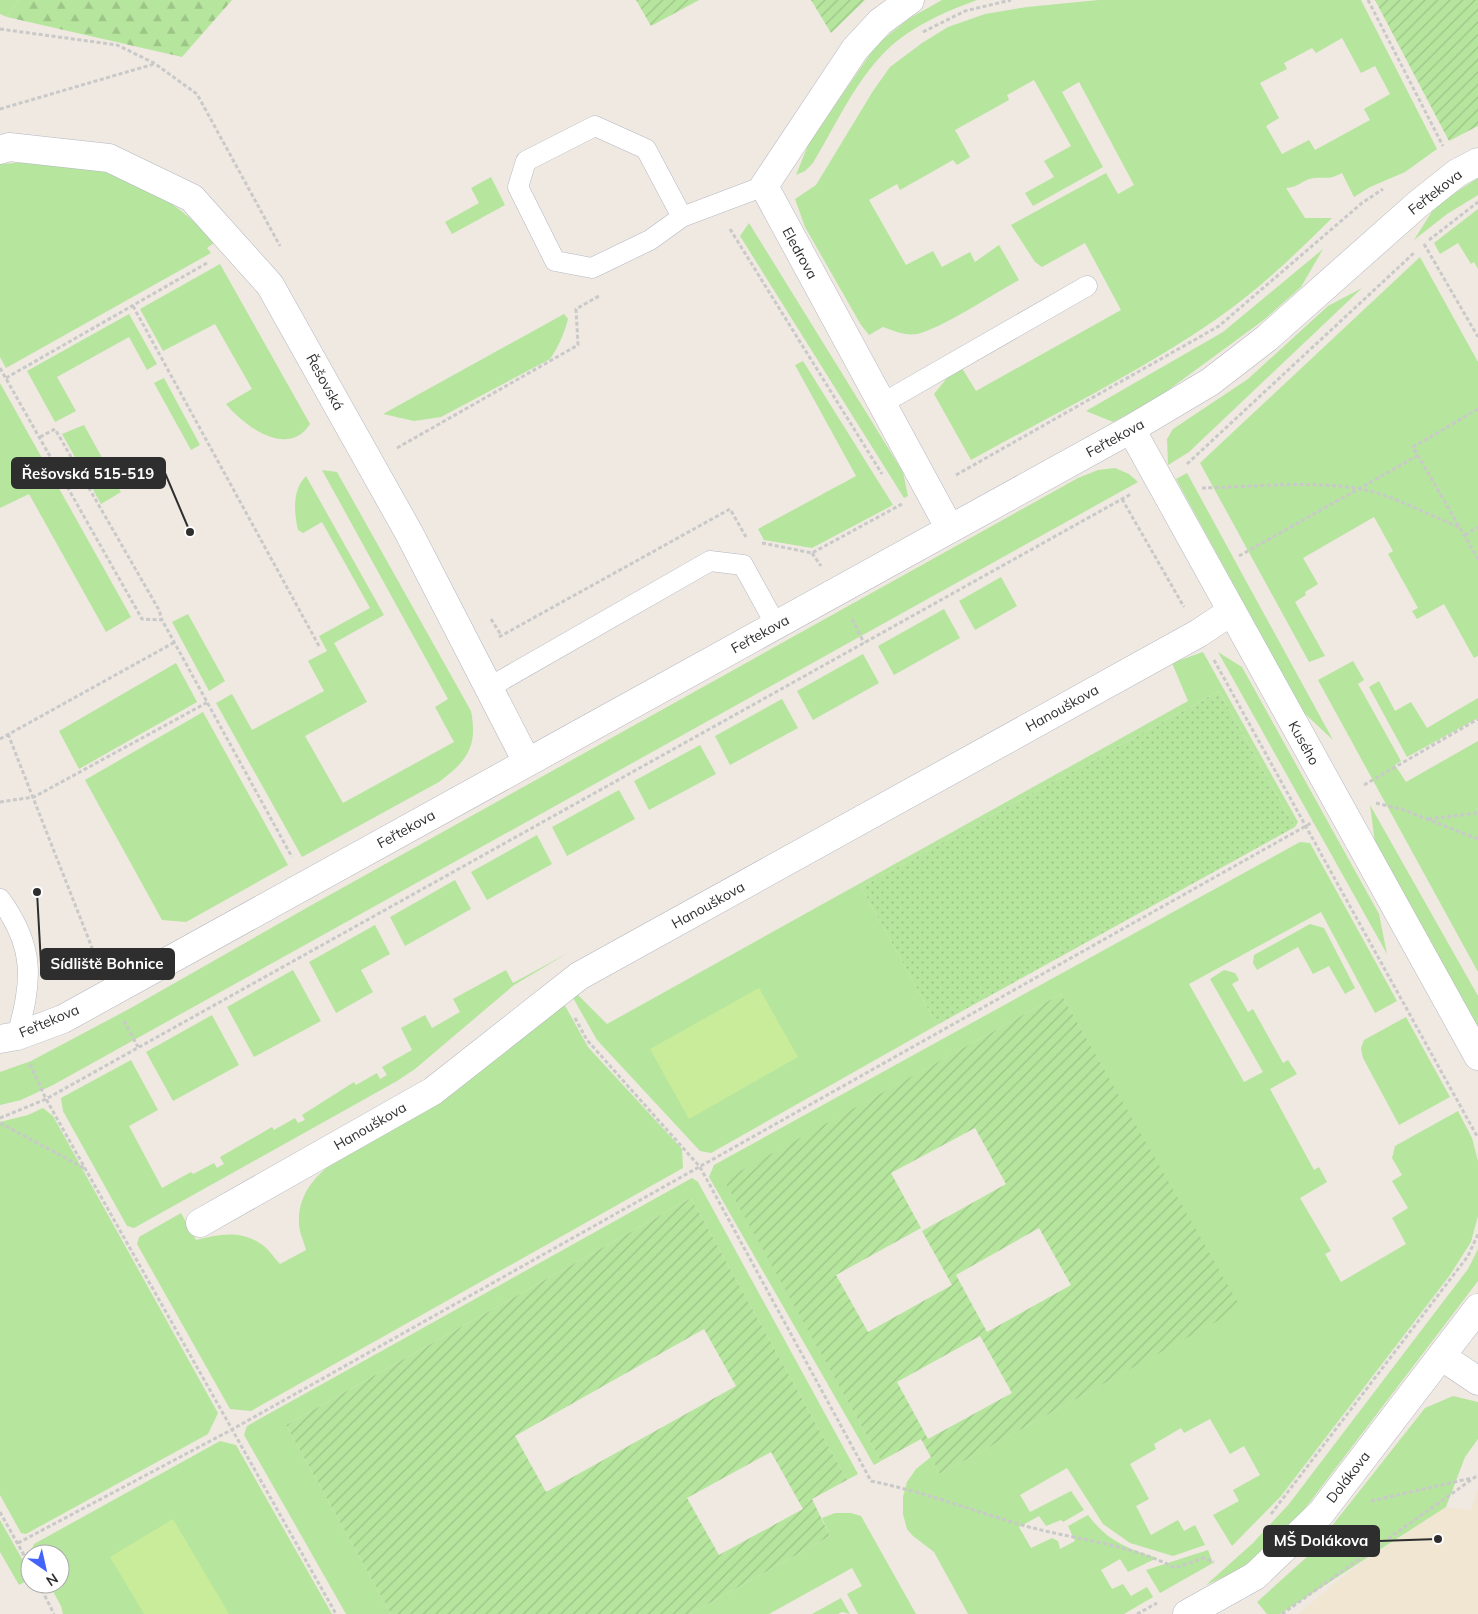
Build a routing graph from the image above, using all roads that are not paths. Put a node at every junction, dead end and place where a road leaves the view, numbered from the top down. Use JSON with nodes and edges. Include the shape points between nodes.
{"nodes":[{"id":1,"x":910,"y":0,"type":"edge"},
{"id":2,"x":0,"y":150,"type":"edge"},
{"id":3,"x":1468,"y":168,"type":"edge"},
{"id":4,"x":764,"y":186,"type":"junction"},
{"id":5,"x":682,"y":218,"type":"junction"},
{"id":6,"x":1087,"y":286,"type":"dead end"},
{"id":7,"x":883,"y":403,"type":"junction"},
{"id":8,"x":1131,"y":429,"type":"junction"},
{"id":9,"x":950,"y":529,"type":"junction"},
{"id":10,"x":1232,"y":611,"type":"junction"},
{"id":11,"x":776,"y":625,"type":"junction"},
{"id":12,"x":488,"y":688,"type":"junction"},
{"id":13,"x":527,"y":762,"type":"junction"},
{"id":14,"x":0,"y":899,"type":"edge"},
{"id":15,"x":8,"y":1038,"type":"edge"},
{"id":16,"x":1478,"y":1056,"type":"edge"},
{"id":17,"x":200,"y":1223,"type":"dead end"},
{"id":18,"x":1478,"y":1308,"type":"edge"},
{"id":19,"x":1442,"y":1356,"type":"junction"},
{"id":20,"x":1478,"y":1381,"type":"edge"},
{"id":21,"x":1187,"y":1614,"type":"edge"}],
"edges":[{"from":1,"to":4,"type":"street","via":[[880,22],[855,49]]},
{"from":2,"to":12,"type":"street","name":"Řešovská","via":[[9,148],[109,158],[192,198],[236,246],[273,290],[409,533]]},
{"from":3,"to":8,"type":"street","name":"Feřtekova","via":[[1418,204],[1267,338],[1210,382]]},
{"from":4,"to":5,"type":"lane"},
{"from":4,"to":7,"type":"street","name":"Eledrova"},
{"from":5,"to":5,"type":"lane","via":[[646,148],[595,126],[526,160],[518,187],[555,261],[592,268],[650,240]]},
{"from":6,"to":7,"type":"lane"},
{"from":7,"to":9,"type":"street","name":"Eledrova"},
{"from":8,"to":9,"type":"street","name":"Feřtekova"},
{"from":8,"to":10,"type":"street","name":"Kusého"},
{"from":9,"to":11,"type":"street","name":"Feřtekova"},
{"from":10,"to":16,"type":"street","name":"Kusého"},
{"from":10,"to":17,"type":"street","name":"Hanouškova","via":[[579,976],[433,1091]]},
{"from":11,"to":12,"type":"lane","via":[[743,565],[710,561]]},
{"from":11,"to":13,"type":"street","name":"Feřtekova"},
{"from":12,"to":13,"type":"street","name":"Řešovská"},
{"from":13,"to":15,"type":"street","name":"Feřtekova","via":[[63,1018]]},
{"from":14,"to":15,"type":"lane","via":[[15,919],[25,946],[28,992]]},
{"from":18,"to":19,"type":"street","name":"Dolákova"},
{"from":19,"to":20,"type":"street"},
{"from":19,"to":21,"type":"street","name":"Dolákova","via":[[1321,1513],[1254,1576]]}]}
